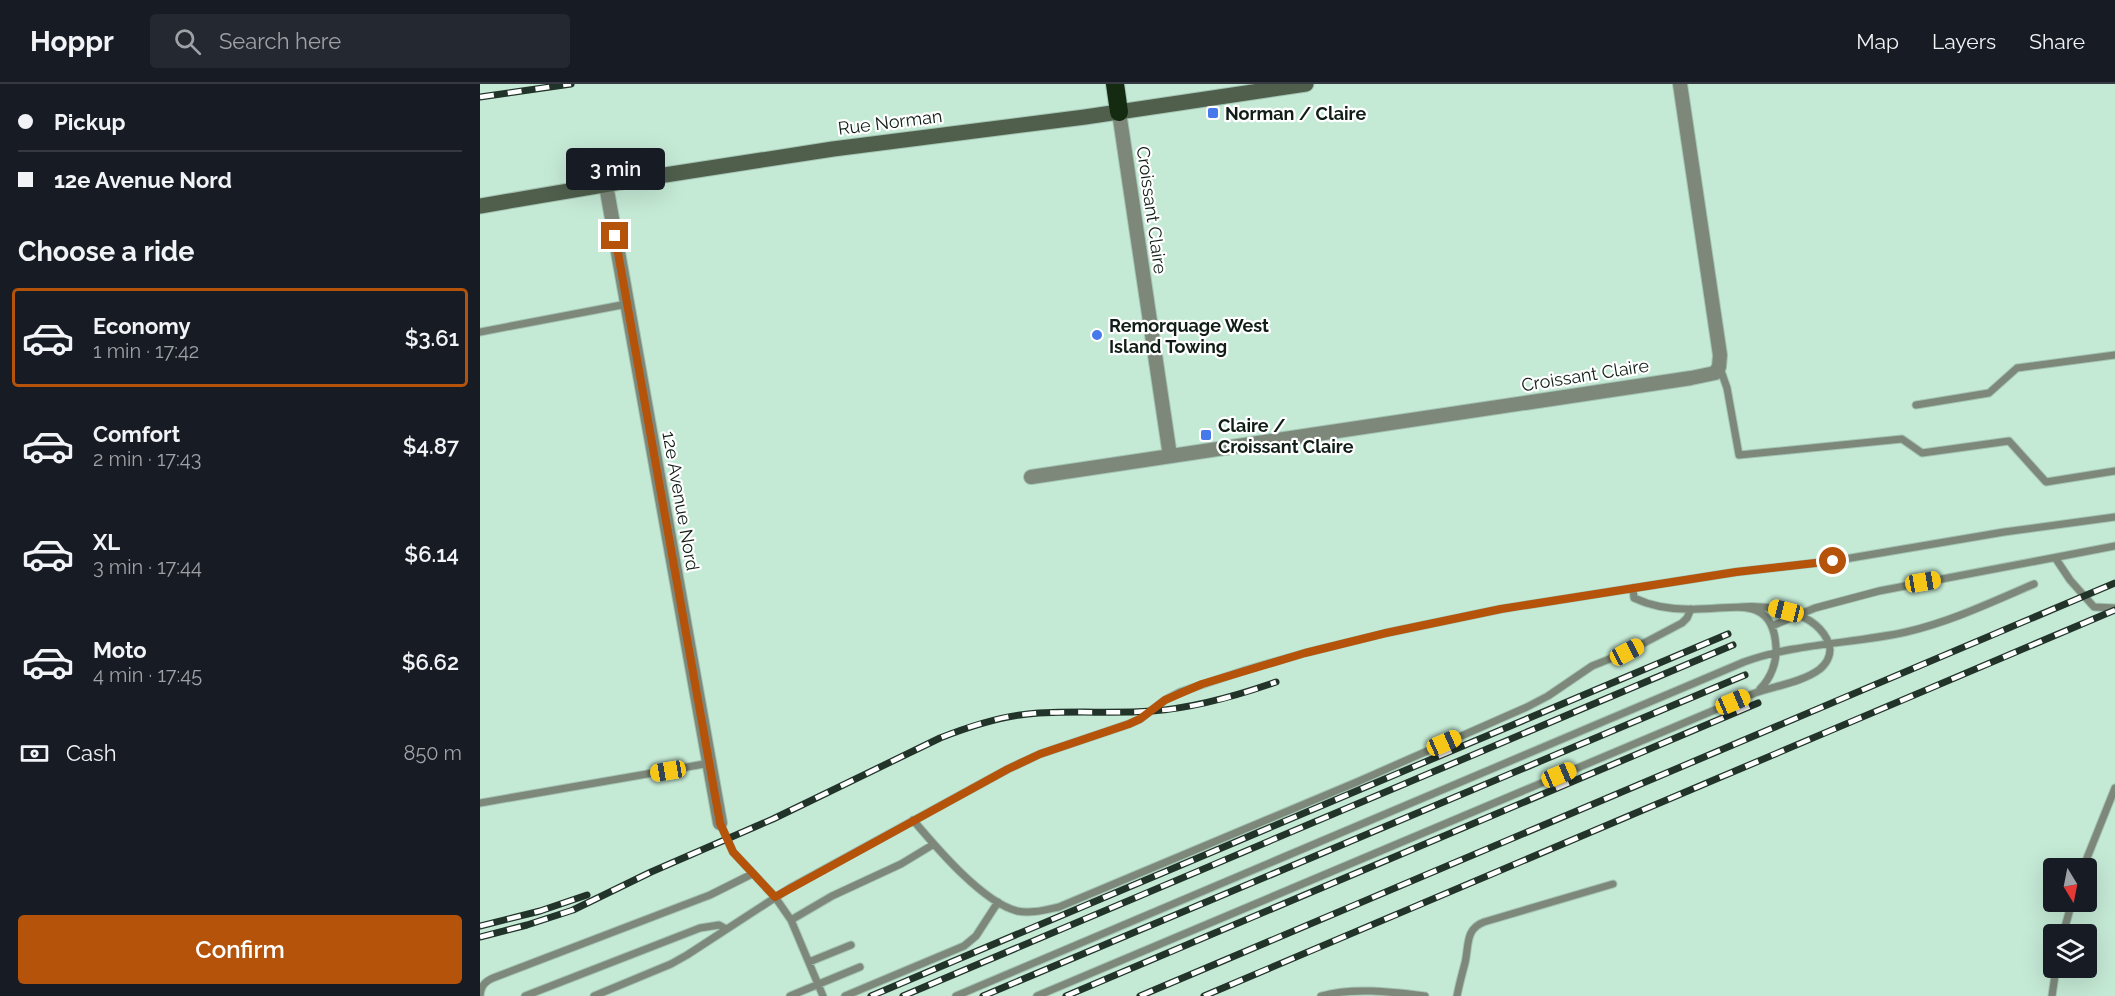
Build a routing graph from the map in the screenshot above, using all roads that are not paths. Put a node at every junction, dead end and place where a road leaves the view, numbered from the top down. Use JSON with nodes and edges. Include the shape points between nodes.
{"nodes":[{"id":1,"x":1115,"y":84,"type":"edge"},
{"id":2,"x":1306,"y":84,"type":"edge"},
{"id":3,"x":1680,"y":84,"type":"edge"},
{"id":4,"x":1119,"y":112,"type":"junction"},
{"id":5,"x":606,"y":184,"type":"junction"},
{"id":6,"x":480,"y":206,"type":"edge"},
{"id":7,"x":627,"y":304,"type":"junction"},
{"id":8,"x":480,"y":332,"type":"edge"},
{"id":9,"x":2115,"y":354,"type":"edge"},
{"id":10,"x":1719,"y":367,"type":"junction"},
{"id":11,"x":1916,"y":405,"type":"dead end"},
{"id":12,"x":1170,"y":456,"type":"junction"},
{"id":13,"x":2115,"y":471,"type":"edge"},
{"id":14,"x":1030,"y":477,"type":"dead end"},
{"id":15,"x":2115,"y":516,"type":"edge"},
{"id":16,"x":2115,"y":546,"type":"edge"},
{"id":17,"x":2056,"y":559,"type":"junction"},
{"id":18,"x":2034,"y":584,"type":"dead end"},
{"id":19,"x":1633,"y":588,"type":"junction"},
{"id":20,"x":1740,"y":606,"type":"junction"},
{"id":21,"x":2115,"y":608,"type":"edge"},
{"id":22,"x":1691,"y":609,"type":"junction"},
{"id":23,"x":1796,"y":615,"type":"junction"},
{"id":24,"x":1772,"y":626,"type":"junction"},
{"id":25,"x":1828,"y":645,"type":"junction"},
{"id":26,"x":1777,"y":652,"type":"junction"},
{"id":27,"x":1755,"y":693,"type":"junction"},
{"id":28,"x":710,"y":763,"type":"junction"},
{"id":29,"x":2115,"y":788,"type":"edge"},
{"id":30,"x":480,"y":803,"type":"edge"},
{"id":31,"x":913,"y":820,"type":"junction"},
{"id":32,"x":720,"y":823,"type":"joint"},
{"id":33,"x":934,"y":844,"type":"junction"},
{"id":34,"x":2087,"y":858,"type":"edge"},
{"id":35,"x":752,"y":874,"type":"junction"},
{"id":36,"x":1613,"y":884,"type":"dead end"},
{"id":37,"x":775,"y":897,"type":"junction"},
{"id":38,"x":998,"y":902,"type":"junction"},
{"id":39,"x":791,"y":920,"type":"junction"},
{"id":40,"x":726,"y":929,"type":"junction"},
{"id":41,"x":851,"y":945,"type":"dead end"},
{"id":42,"x":809,"y":962,"type":"junction"},
{"id":43,"x":860,"y":967,"type":"dead end"},
{"id":44,"x":2055,"y":978,"type":"edge"},
{"id":45,"x":818,"y":984,"type":"junction"},
{"id":46,"x":480,"y":992,"type":"edge"},
{"id":47,"x":525,"y":996,"type":"edge"},
{"id":48,"x":594,"y":996,"type":"edge"},
{"id":49,"x":790,"y":996,"type":"edge"},
{"id":50,"x":823,"y":996,"type":"edge"},
{"id":51,"x":845,"y":996,"type":"edge"},
{"id":52,"x":956,"y":996,"type":"edge"},
{"id":53,"x":1037,"y":996,"type":"edge"},
{"id":54,"x":1321,"y":996,"type":"edge"},
{"id":55,"x":1425,"y":996,"type":"edge"},
{"id":56,"x":1457,"y":996,"type":"edge"},
{"id":57,"x":2052,"y":996,"type":"edge"}],
"edges":[{"from":1,"to":4,"type":"highway"},
{"from":2,"to":4,"type":"street","name":"Rue Norman"},
{"from":3,"to":10,"type":"street"},
{"from":4,"to":5,"type":"street","name":"Rue Norman","via":[[840,148]]},
{"from":4,"to":12,"type":"street","name":"Croissant Claire"},
{"from":5,"to":6,"type":"street","name":"Rue Norman"},
{"from":5,"to":7,"type":"street","name":"12e Avenue Nord"},
{"from":7,"to":8,"type":"lane"},
{"from":7,"to":28,"type":"street","name":"12e Avenue Nord"},
{"from":9,"to":11,"type":"lane","via":[[2017,368],[1989,393]]},
{"from":10,"to":12,"type":"street","name":"Croissant Claire","via":[[1715,373],[1702,376]]},
{"from":10,"to":13,"type":"lane","via":[[1727,388],[1739,455],[1902,439],[1922,453],[2009,441],[2046,482]]},
{"from":12,"to":14,"type":"street","name":"Croissant Claire"},
{"from":15,"to":19,"type":"lane"},
{"from":16,"to":17,"type":"lane"},
{"from":17,"to":21,"type":"lane","via":[[2094,607]]},
{"from":17,"to":23,"type":"lane","via":[[1889,589]]},
{"from":18,"to":25,"type":"lane","via":[[1941,623]]},
{"from":19,"to":22,"type":"lane","via":[[1635,598],[1644,602]]},
{"from":19,"to":31,"type":"lane","via":[[1386,633],[1202,684],[1165,700],[1129,724],[1008,769]]},
{"from":20,"to":22,"type":"lane"},
{"from":20,"to":23,"type":"lane"},
{"from":20,"to":24,"type":"lane","via":[[1759,611]]},
{"from":22,"to":38,"type":"lane","via":[[1682,623],[1592,666],[1527,707],[1335,791],[1059,907],[1026,912]]},
{"from":23,"to":24,"type":"lane"},
{"from":23,"to":25,"type":"lane","via":[[1820,631]]},
{"from":24,"to":26,"type":"lane"},
{"from":25,"to":26,"type":"lane"},
{"from":25,"to":27,"type":"lane","via":[[1828,657],[1820,668]]},
{"from":26,"to":27,"type":"lane","via":[[1767,682]]},
{"from":26,"to":52,"type":"lane","via":[[1744,662]]},
{"from":27,"to":53,"type":"lane"},
{"from":28,"to":30,"type":"lane"},
{"from":28,"to":32,"type":"street","name":"12e Avenue Nord"},
{"from":29,"to":34,"type":"lane"},
{"from":31,"to":33,"type":"lane"},
{"from":31,"to":37,"type":"lane"},
{"from":32,"to":35,"type":"lane","via":[[733,852]]},
{"from":33,"to":38,"type":"lane"},
{"from":33,"to":39,"type":"lane"},
{"from":35,"to":37,"type":"lane"},
{"from":35,"to":46,"type":"lane","via":[[717,892],[492,978]]},
{"from":36,"to":56,"type":"lane","via":[[1478,924],[1468,939]]},
{"from":37,"to":39,"type":"lane"},
{"from":37,"to":40,"type":"lane"},
{"from":38,"to":51,"type":"lane","via":[[976,936],[964,946]]},
{"from":39,"to":42,"type":"lane"},
{"from":40,"to":47,"type":"lane","via":[[719,925],[700,928]]},
{"from":40,"to":48,"type":"lane","via":[[671,964]]},
{"from":41,"to":42,"type":"lane"},
{"from":42,"to":45,"type":"lane"},
{"from":43,"to":45,"type":"lane"},
{"from":44,"to":57,"type":"lane"},
{"from":45,"to":49,"type":"lane"},
{"from":45,"to":50,"type":"lane"},
{"from":54,"to":55,"type":"lane","via":[[1357,992]]}]}
